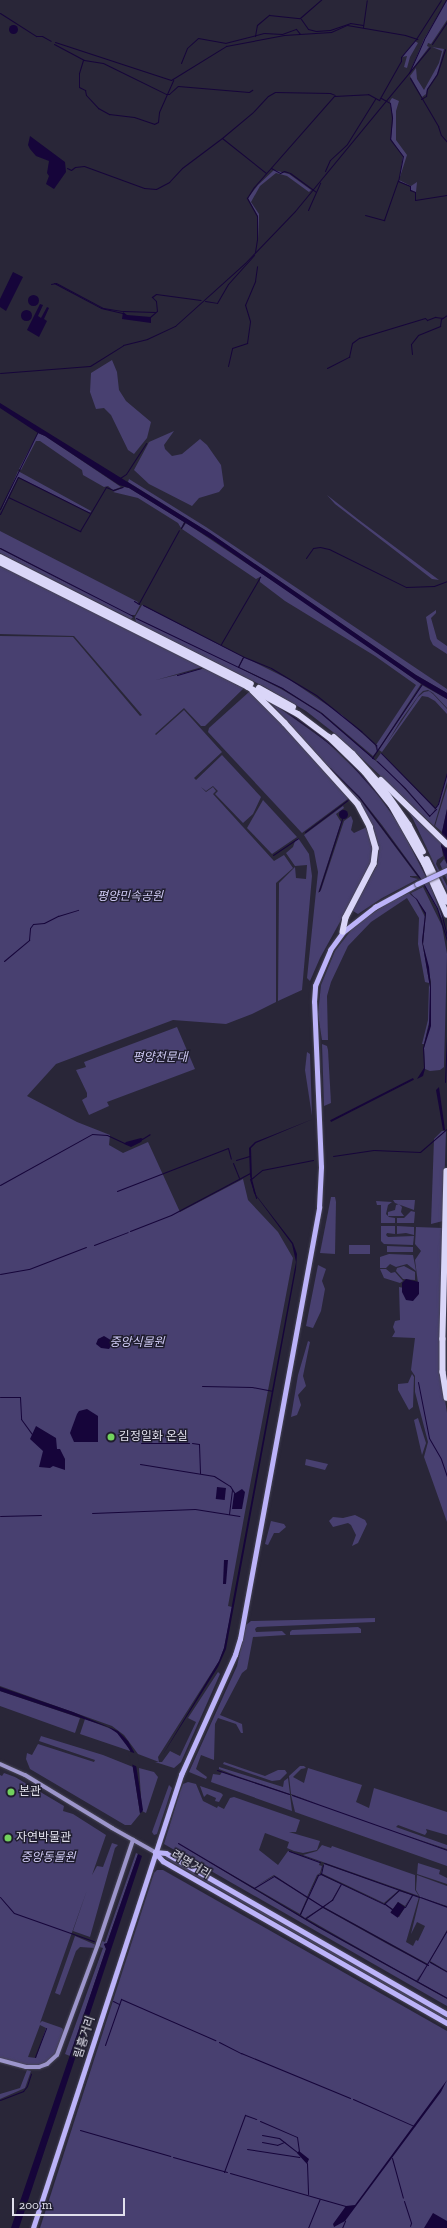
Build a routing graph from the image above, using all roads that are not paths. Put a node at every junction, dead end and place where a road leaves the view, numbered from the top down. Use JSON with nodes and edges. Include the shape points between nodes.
{"nodes":[{"id":1,"x":0,"y":557,"type":"edge"},
{"id":2,"x":0,"y":562,"type":"edge"},
{"id":3,"x":248,"y":687,"type":"junction"},
{"id":4,"x":366,"y":766,"type":"junction"},
{"id":5,"x":447,"y":844,"type":"edge"},
{"id":6,"x":447,"y":870,"type":"edge"},
{"id":7,"x":447,"y":901,"type":"edge"},
{"id":8,"x":447,"y":914,"type":"edge"},
{"id":9,"x":343,"y":932,"type":"junction"},
{"id":10,"x":447,"y":1171,"type":"edge"},
{"id":11,"x":447,"y":1398,"type":"edge"},
{"id":12,"x":0,"y":1764,"type":"edge"},
{"id":13,"x":133,"y":1840,"type":"junction"},
{"id":14,"x":155,"y":1852,"type":"junction"},
{"id":15,"x":447,"y":2014,"type":"edge"},
{"id":16,"x":447,"y":2023,"type":"edge"},
{"id":17,"x":0,"y":2060,"type":"edge"},
{"id":18,"x":34,"y":2228,"type":"edge"}],
"edges":[{"from":1,"to":4,"type":"highway","via":[[279,699],[332,735]]},
{"from":2,"to":3,"type":"highway"},
{"from":3,"to":8,"type":"highway","via":[[311,723],[365,772],[405,828],[425,864]]},
{"from":3,"to":9,"type":"highway","via":[[285,723],[358,804],[370,827],[376,848],[374,864],[346,918]]},
{"from":4,"to":5,"type":"highway"},
{"from":4,"to":7,"type":"highway","via":[[409,825]]},
{"from":6,"to":9,"type":"main road","name":"림흥거리","bridge":true,"via":[[375,907]]},
{"from":9,"to":14,"type":"main road","name":"림흥거리","via":[[330,950],[316,986],[314,1002],[321,1167],[319,1207],[245,1613],[235,1655],[187,1759]]},
{"from":10,"to":11,"type":"highway","via":[[443,1339]]},
{"from":12,"to":13,"type":"street","via":[[25,1775]]},
{"from":13,"to":14,"type":"street"},
{"from":13,"to":17,"type":"street","via":[[57,2055],[39,2067],[26,2067]]},
{"from":14,"to":15,"type":"main road","name":"려명거리","via":[[166,1853]]},
{"from":14,"to":16,"type":"main road","name":"려명거리","via":[[163,1861]]},
{"from":14,"to":18,"type":"main road","name":"림흥거리"}]}
